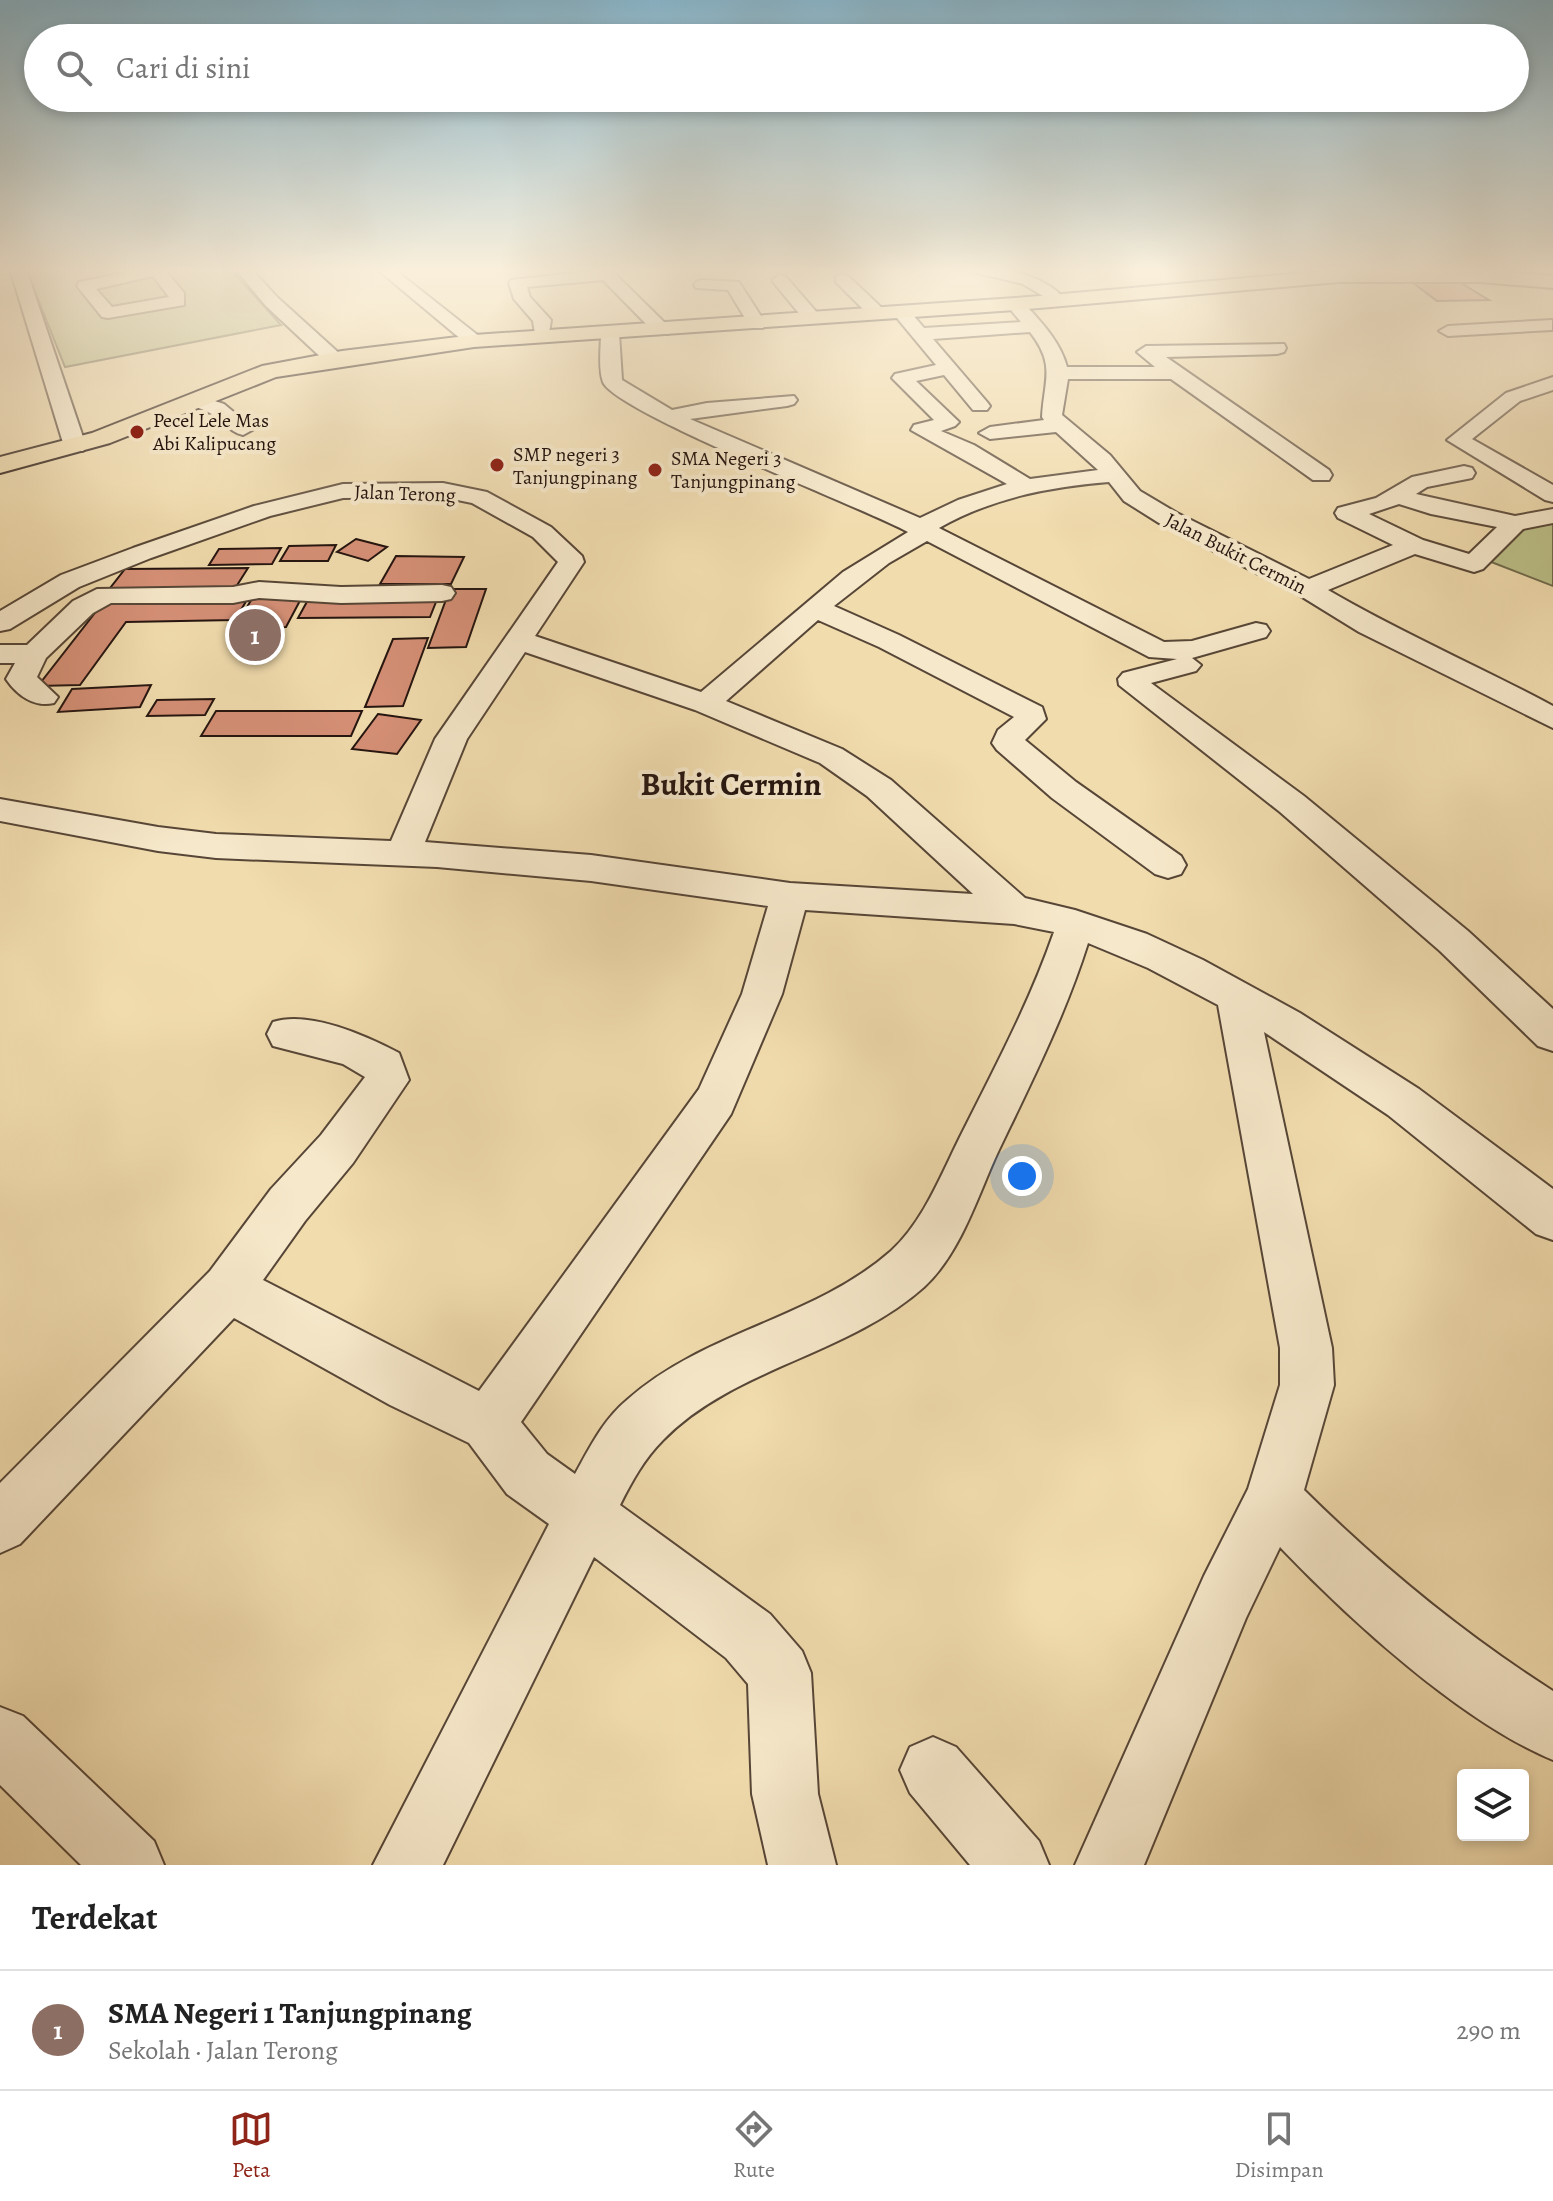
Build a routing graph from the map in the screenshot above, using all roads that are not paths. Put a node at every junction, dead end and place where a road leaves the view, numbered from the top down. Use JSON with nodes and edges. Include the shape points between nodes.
{"nodes":[{"id":1,"x":46,"y":356,"type":"edge"},
{"id":2,"x":331,"y":356,"type":"edge"},
{"id":3,"x":357,"y":356,"type":"edge"},
{"id":4,"x":611,"y":356,"type":"edge"},
{"id":5,"x":940,"y":356,"type":"edge"},
{"id":6,"x":1053,"y":356,"type":"edge"},
{"id":7,"x":1151,"y":356,"type":"edge"},
{"id":8,"x":334,"y":359,"type":"junction"},
{"id":9,"x":950,"y":368,"type":"junction"},
{"id":10,"x":1058,"y":373,"type":"junction"},
{"id":11,"x":1173,"y":373,"type":"junction"},
{"id":12,"x":1553,"y":383,"type":"edge"},
{"id":13,"x":173,"y":385,"type":"dead end"},
{"id":14,"x":198,"y":398,"type":"junction"},
{"id":15,"x":787,"y":400,"type":"dead end"},
{"id":16,"x":980,"y":406,"type":"dead end"},
{"id":17,"x":669,"y":417,"type":"junction"},
{"id":18,"x":1058,"y":425,"type":"junction"},
{"id":19,"x":243,"y":429,"type":"dead end"},
{"id":20,"x":990,"y":433,"type":"dead end"},
{"id":21,"x":75,"y":446,"type":"junction"},
{"id":22,"x":0,"y":465,"type":"edge"},
{"id":23,"x":1464,"y":473,"type":"dead end"},
{"id":24,"x":1115,"y":475,"type":"junction"},
{"id":25,"x":1321,"y":475,"type":"dead end"},
{"id":26,"x":1024,"y":485,"type":"junction"},
{"id":27,"x":1394,"y":495,"type":"junction"},
{"id":28,"x":1553,"y":495,"type":"edge"},
{"id":29,"x":1553,"y":516,"type":"edge"},
{"id":30,"x":1515,"y":523,"type":"junction"},
{"id":31,"x":922,"y":531,"type":"junction"},
{"id":32,"x":1414,"y":545,"type":"junction"},
{"id":33,"x":1308,"y":589,"type":"junction"},
{"id":34,"x":442,"y":593,"type":"dead end"},
{"id":35,"x":815,"y":608,"type":"junction"},
{"id":36,"x":0,"y":623,"type":"edge"},
{"id":37,"x":1256,"y":631,"type":"dead end"},
{"id":38,"x":518,"y":640,"type":"junction"},
{"id":39,"x":0,"y":654,"type":"edge"},
{"id":40,"x":34,"y":654,"type":"junction"},
{"id":41,"x":1186,"y":665,"type":"dead end"},
{"id":42,"x":43,"y":697,"type":"dead end"},
{"id":43,"x":706,"y":704,"type":"junction"},
{"id":44,"x":1553,"y":719,"type":"edge"},
{"id":45,"x":0,"y":810,"type":"edge"},
{"id":46,"x":402,"y":855,"type":"junction"},
{"id":47,"x":1168,"y":865,"type":"dead end"},
{"id":48,"x":790,"y":896,"type":"junction"},
{"id":49,"x":1014,"y":910,"type":"junction"},
{"id":50,"x":1075,"y":925,"type":"junction"},
{"id":51,"x":1236,"y":996,"type":"junction"},
{"id":52,"x":288,"y":1034,"type":"dead end"},
{"id":53,"x":1553,"y":1034,"type":"edge"},
{"id":54,"x":1553,"y":1218,"type":"edge"},
{"id":55,"x":228,"y":1288,"type":"junction"},
{"id":56,"x":488,"y":1424,"type":"junction"},
{"id":57,"x":1273,"y":1499,"type":"junction"},
{"id":58,"x":585,"y":1516,"type":"junction"},
{"id":59,"x":0,"y":1524,"type":"edge"},
{"id":60,"x":1553,"y":1728,"type":"edge"},
{"id":61,"x":0,"y":1739,"type":"edge"},
{"id":62,"x":933,"y":1770,"type":"dead end"},
{"id":63,"x":130,"y":1865,"type":"edge"},
{"id":64,"x":407,"y":1865,"type":"edge"},
{"id":65,"x":802,"y":1865,"type":"edge"},
{"id":66,"x":1015,"y":1865,"type":"edge"},
{"id":67,"x":1109,"y":1865,"type":"edge"}],
"edges":[{"from":1,"to":21,"type":"street"},
{"from":2,"to":8,"type":"street"},
{"from":3,"to":8,"type":"main road"},
{"from":4,"to":17,"type":"street","via":[[612,381],[618,388]]},
{"from":5,"to":9,"type":"street"},
{"from":6,"to":10,"type":"street"},
{"from":7,"to":11,"type":"street"},
{"from":8,"to":14,"type":"main road","via":[[261,374]]},
{"from":9,"to":16,"type":"street"},
{"from":9,"to":26,"type":"street","via":[[902,378],[948,422],[922,430]]},
{"from":10,"to":11,"type":"street"},
{"from":10,"to":18,"type":"street","via":[[1052,417]]},
{"from":11,"to":25,"type":"street"},
{"from":12,"to":28,"type":"street","via":[[1513,397],[1458,440]]},
{"from":13,"to":14,"type":"street"},
{"from":14,"to":19,"type":"street"},
{"from":14,"to":21,"type":"main road"},
{"from":15,"to":17,"type":"street"},
{"from":17,"to":31,"type":"street","via":[[883,509]]},
{"from":18,"to":20,"type":"street"},
{"from":18,"to":24,"type":"street","name":"Jalan Bukit Cermin"},
{"from":21,"to":22,"type":"main road"},
{"from":23,"to":27,"type":"street","via":[[1420,482]]},
{"from":24,"to":26,"type":"street"},
{"from":24,"to":33,"type":"street","name":"Jalan Bukit Cermin","via":[[1132,496],[1168,518]]},
{"from":26,"to":31,"type":"street","via":[[974,501]]},
{"from":27,"to":30,"type":"street"},
{"from":27,"to":32,"type":"street","via":[[1347,513]]},
{"from":29,"to":30,"type":"street"},
{"from":30,"to":32,"type":"street","via":[[1474,564]]},
{"from":31,"to":35,"type":"street"},
{"from":31,"to":37,"type":"street","via":[[1159,651],[1194,649]]},
{"from":32,"to":33,"type":"street"},
{"from":33,"to":44,"type":"street","name":"Jalan Bukit Cermin","via":[[1369,626]]},
{"from":34,"to":40,"type":"street","via":[[106,595],[83,607]]},
{"from":35,"to":43,"type":"street"},
{"from":35,"to":47,"type":"street","via":[[1031,714],[1008,743]]},
{"from":36,"to":38,"type":"street","name":"Jalan Terong","via":[[70,581],[262,511],[328,493],[443,490],[479,497],[542,532],[569,556],[571,562]]},
{"from":38,"to":43,"type":"street"},
{"from":38,"to":46,"type":"street","name":"Jalan Terong","via":[[451,739]]},
{"from":39,"to":40,"type":"street"},
{"from":40,"to":42,"type":"street","via":[[21,679]]},
{"from":41,"to":53,"type":"street","via":[[1133,679],[1134,685],[1292,804],[1454,941]]},
{"from":43,"to":49,"type":"street","via":[[859,772]]},
{"from":45,"to":46,"type":"street","via":[[202,844]]},
{"from":46,"to":48,"type":"street","via":[[617,870]]},
{"from":48,"to":49,"type":"street"},
{"from":48,"to":56,"type":"street","via":[[762,994],[716,1101]]},
{"from":49,"to":50,"type":"street"},
{"from":50,"to":51,"type":"street","via":[[1134,942]]},
{"from":50,"to":58,"type":"street","via":[[1054,989],[945,1215],[908,1268],[851,1311],[674,1393],[631,1432]]},
{"from":51,"to":54,"type":"street","via":[[1359,1069]]},
{"from":51,"to":57,"type":"street","via":[[1306,1348],[1307,1385]]},
{"from":52,"to":55,"type":"street","via":[[353,1049],[384,1066],[388,1080]]},
{"from":55,"to":56,"type":"street"},
{"from":55,"to":59,"type":"street"},
{"from":56,"to":58,"type":"street","via":[[527,1474]]},
{"from":57,"to":60,"type":"street","via":[[1351,1578],[1471,1675]]},
{"from":57,"to":67,"type":"street"},
{"from":58,"to":64,"type":"street"},
{"from":58,"to":65,"type":"street","via":[[748,1636],[780,1673],[779,1760]]},
{"from":61,"to":63,"type":"street"},
{"from":62,"to":66,"type":"street"}]}
